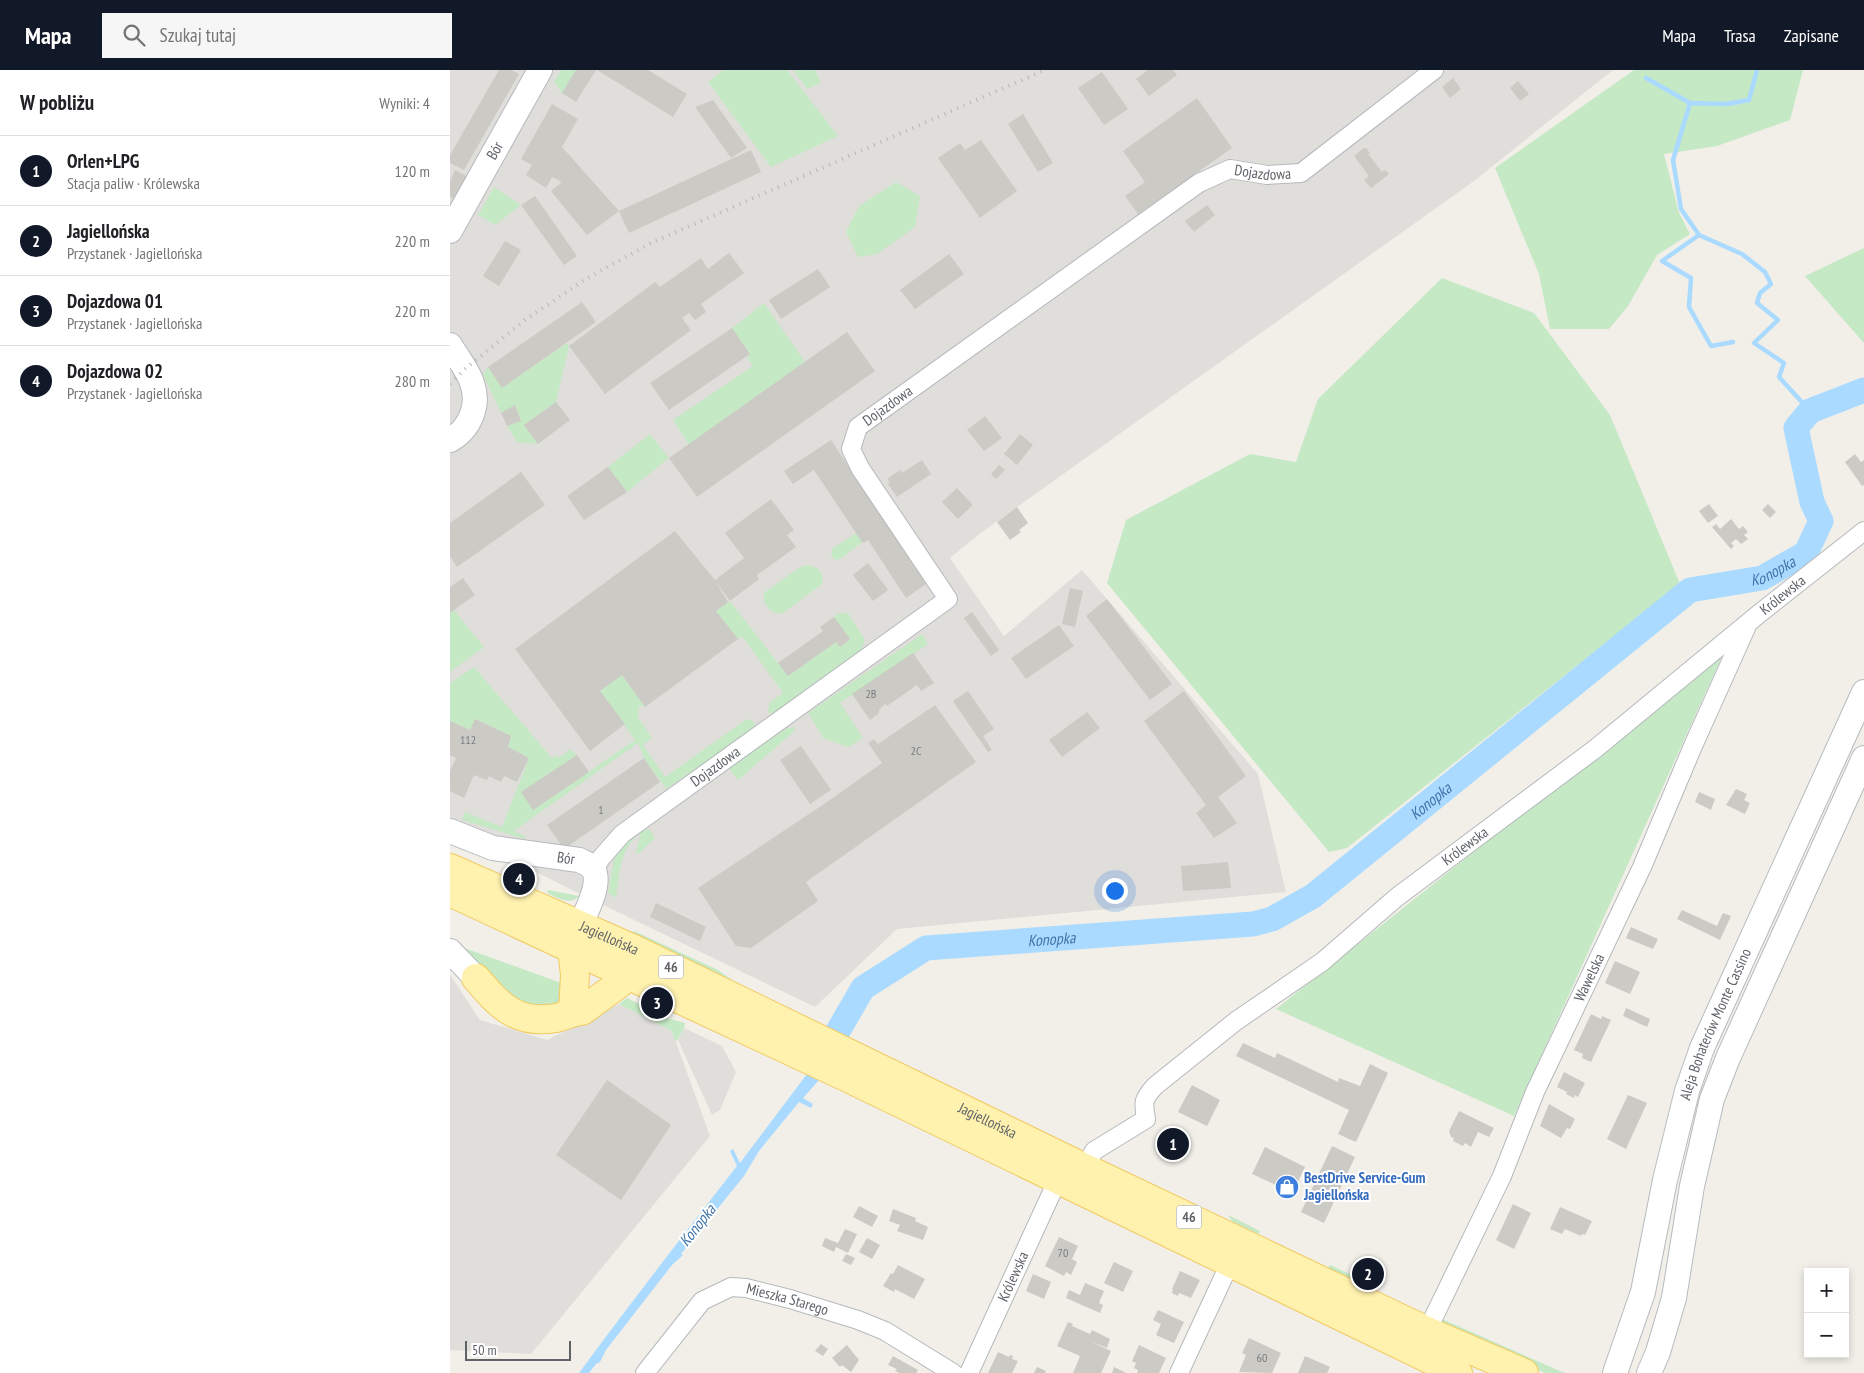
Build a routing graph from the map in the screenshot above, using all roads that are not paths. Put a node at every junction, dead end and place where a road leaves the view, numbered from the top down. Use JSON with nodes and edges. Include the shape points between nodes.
{"nodes":[{"id":1,"x":540,"y":70,"type":"edge"},
{"id":2,"x":1434,"y":70,"type":"edge"},
{"id":3,"x":450,"y":231,"type":"edge"},
{"id":4,"x":450,"y":346,"type":"edge"},
{"id":5,"x":450,"y":440,"type":"edge"},
{"id":6,"x":1864,"y":531,"type":"edge"},
{"id":7,"x":1748,"y":623,"type":"junction"},
{"id":8,"x":1864,"y":692,"type":"edge"},
{"id":9,"x":1864,"y":758,"type":"edge"},
{"id":10,"x":450,"y":831,"type":"edge"},
{"id":11,"x":450,"y":868,"type":"edge"},
{"id":12,"x":594,"y":870,"type":"junction"},
{"id":13,"x":450,"y":892,"type":"edge"},
{"id":14,"x":576,"y":937,"type":"junction"},
{"id":15,"x":450,"y":950,"type":"edge"},
{"id":16,"x":631,"y":975,"type":"junction"},
{"id":17,"x":476,"y":978,"type":"joint"},
{"id":18,"x":573,"y":1011,"type":"junction"},
{"id":19,"x":796,"y":1040,"type":"junction"},
{"id":20,"x":851,"y":1067,"type":"junction"},
{"id":21,"x":1085,"y":1168,"type":"junction"},
{"id":22,"x":1058,"y":1179,"type":"junction"},
{"id":23,"x":1230,"y":1262,"type":"junction"},
{"id":24,"x":1427,"y":1330,"type":"junction"},
{"id":25,"x":1614,"y":1371,"type":"edge"},
{"id":26,"x":646,"y":1373,"type":"edge"},
{"id":27,"x":953,"y":1373,"type":"edge"},
{"id":28,"x":969,"y":1373,"type":"edge"},
{"id":29,"x":1179,"y":1373,"type":"edge"},
{"id":30,"x":1458,"y":1373,"type":"edge"},
{"id":31,"x":1524,"y":1373,"type":"edge"},
{"id":32,"x":1650,"y":1373,"type":"edge"}],
"edges":[{"from":1,"to":3,"type":"main road","name":"Bór"},
{"from":2,"to":12,"type":"street","name":"Dojazdowa","via":[[1301,173],[1267,175],[1230,169],[1199,183],[858,426],[852,448],[860,468],[948,599],[622,834]]},
{"from":4,"to":5,"type":"main road","via":[[472,383],[475,398],[468,424]]},
{"from":6,"to":7,"type":"street","name":"Królewska"},
{"from":7,"to":21,"type":"street","name":"Królewska","via":[[1594,749],[1397,897],[1322,962],[1236,1021],[1155,1086],[1143,1103],[1146,1119],[1094,1151]]},
{"from":7,"to":24,"type":"street","name":"Wawelska","via":[[1642,867],[1535,1092],[1502,1176]]},
{"from":8,"to":25,"type":"main road","name":"Aleja Bohaterów Monte Cassino","via":[[1702,1048],[1687,1091],[1665,1180],[1643,1292]]},
{"from":9,"to":32,"type":"main road","name":"Aleja Bohaterów Monte Cassino","via":[[1712,1099],[1692,1186],[1674,1298]]},
{"from":10,"to":12,"type":"main road","name":"Bór","via":[[493,848],[579,860]]},
{"from":11,"to":14,"type":"main road","name":"Jagiellońska","number":"46"},
{"from":12,"to":14,"type":"main road","name":"Bór","via":[[592,899]]},
{"from":13,"to":14,"type":"main road","name":"Jagiellońska","number":"46"},
{"from":14,"to":16,"type":"main road","name":"Jagiellońska","number":"46"},
{"from":14,"to":18,"type":"main road"},
{"from":14,"to":19,"type":"main road","name":"Jagiellońska","number":"46"},
{"from":15,"to":17,"type":"main road"},
{"from":16,"to":18,"type":"main road","via":[[582,1011]]},
{"from":16,"to":19,"type":"main road","name":"Jagiellońska","number":"46"},
{"from":17,"to":18,"type":"main road","via":[[499,1004],[522,1016],[541,1020]]},
{"from":19,"to":20,"type":"main road","name":"Jagiellońska","number":"46"},
{"from":20,"to":21,"type":"main road","name":"Jagiellońska","number":"46"},
{"from":20,"to":22,"type":"main road","name":"Jagiellońska","number":"46"},
{"from":21,"to":24,"type":"main road","name":"Jagiellońska","number":"46"},
{"from":22,"to":23,"type":"main road","name":"Jagiellońska","number":"46"},
{"from":22,"to":28,"type":"street","name":"Królewska"},
{"from":23,"to":29,"type":"street"},
{"from":23,"to":30,"type":"main road","name":"Jagiellońska","number":"46"},
{"from":24,"to":31,"type":"main road","name":"Jagiellońska","number":"46"},
{"from":26,"to":27,"type":"street","name":"Mieszka Starego","via":[[692,1311],[702,1301],[731,1287],[790,1299],[858,1320],[884,1331]]}]}
